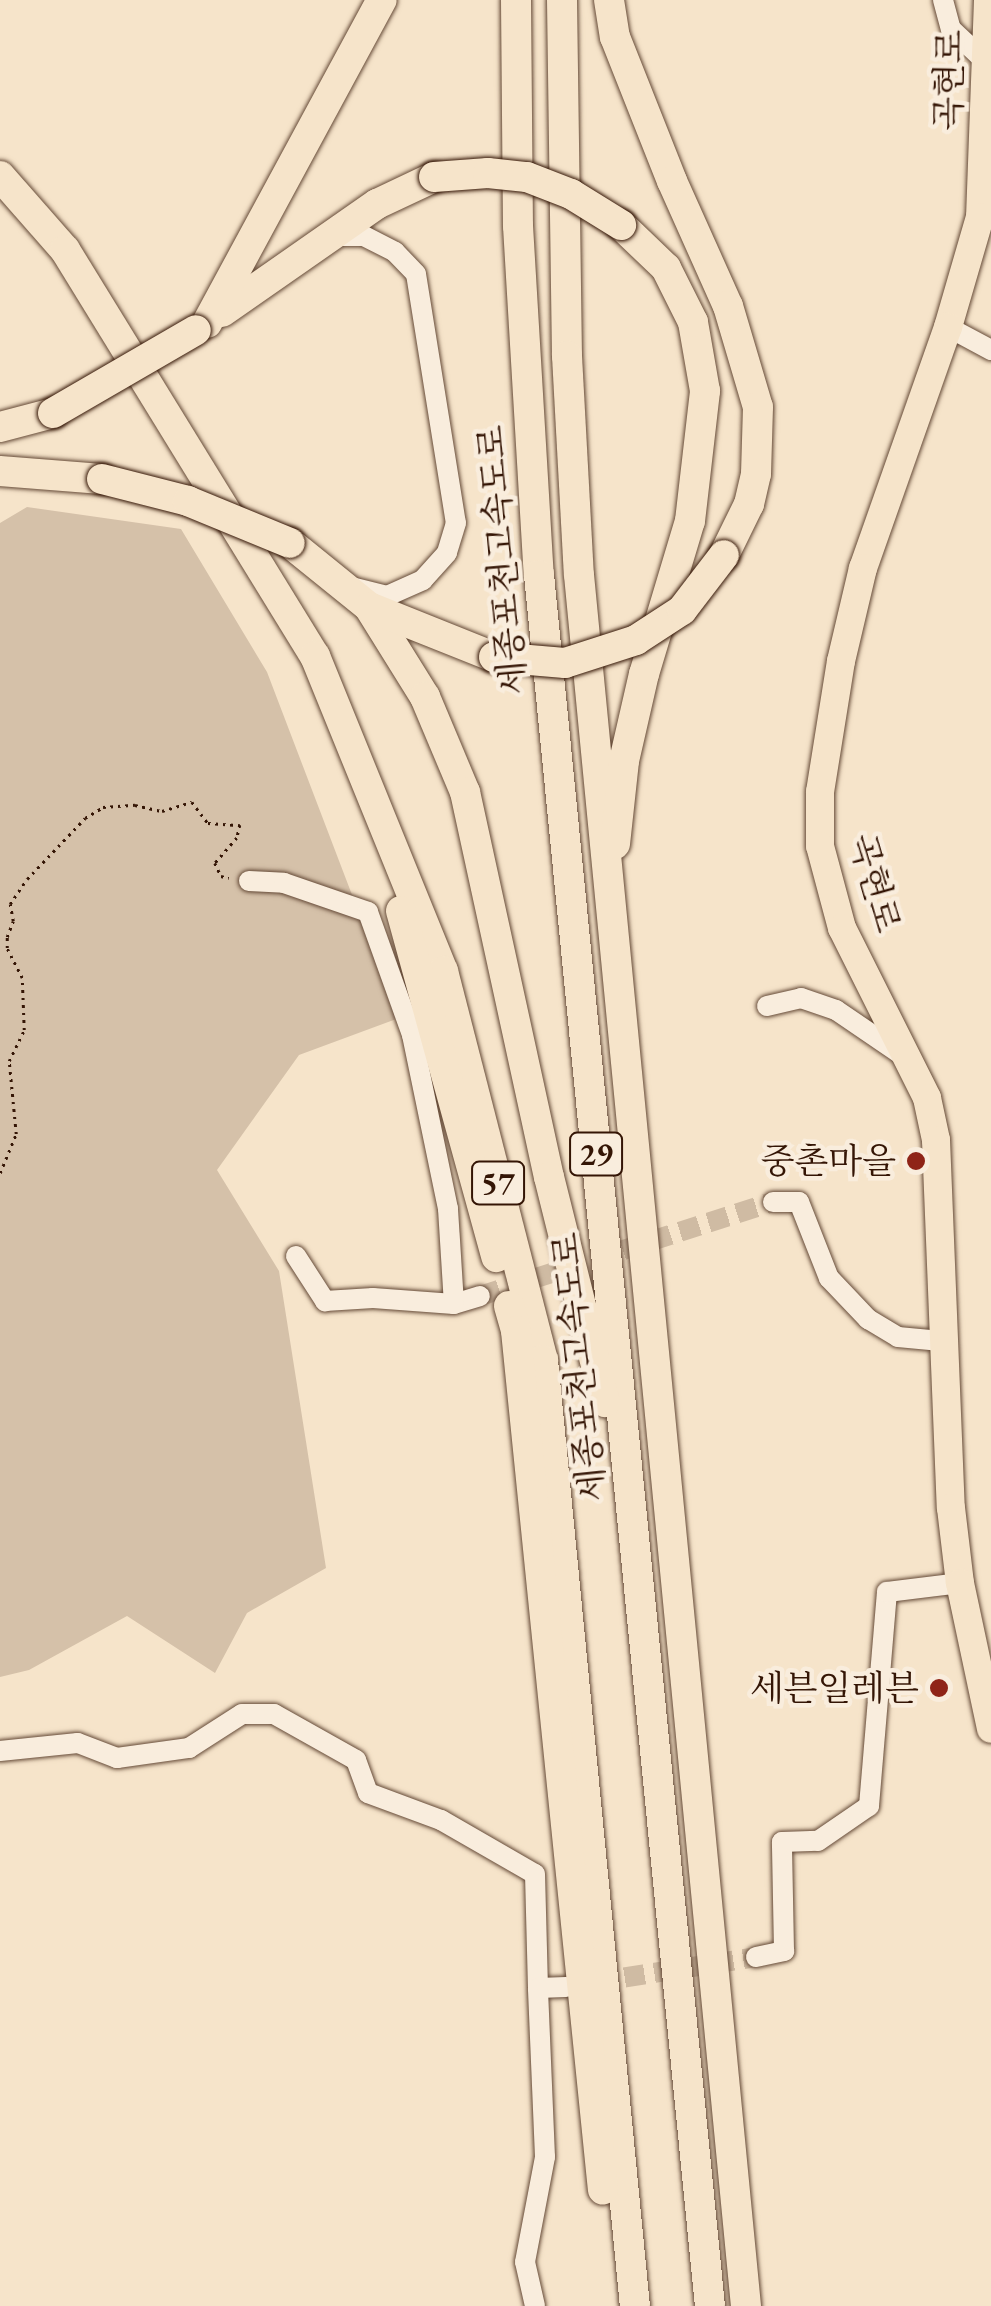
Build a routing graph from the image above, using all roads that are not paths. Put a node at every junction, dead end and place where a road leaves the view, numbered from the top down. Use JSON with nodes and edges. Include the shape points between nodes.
{"nodes":[{"id":1,"x":382,"y":0,"type":"edge"},
{"id":2,"x":516,"y":0,"type":"edge"},
{"id":3,"x":562,"y":0,"type":"edge"},
{"id":4,"x":609,"y":0,"type":"edge"},
{"id":5,"x":943,"y":0,"type":"edge"},
{"id":6,"x":988,"y":0,"type":"edge"},
{"id":7,"x":987,"y":64,"type":"junction"},
{"id":8,"x":0,"y":176,"type":"edge"},
{"id":9,"x":0,"y":196,"type":"edge"},
{"id":10,"x":329,"y":236,"type":"junction"},
{"id":11,"x":202,"y":326,"type":"junction"},
{"id":12,"x":948,"y":327,"type":"junction"},
{"id":13,"x":991,"y":350,"type":"edge"},
{"id":14,"x":1,"y":427,"type":"edge"},
{"id":15,"x":1,"y":471,"type":"edge"},
{"id":16,"x":340,"y":583,"type":"junction"},
{"id":17,"x":369,"y":607,"type":"junction"},
{"id":18,"x":250,"y":881,"type":"road end"},
{"id":19,"x":617,"y":982,"type":"junction"},
{"id":20,"x":767,"y":1006,"type":"dead end"},
{"id":21,"x":911,"y":1060,"type":"junction"},
{"id":22,"x":773,"y":1202,"type":"dead end"},
{"id":23,"x":296,"y":1256,"type":"dead end"},
{"id":24,"x":480,"y":1296,"type":"tunnel mouth"},
{"id":25,"x":454,"y":1304,"type":"junction"},
{"id":26,"x":941,"y":1342,"type":"junction"},
{"id":27,"x":630,"y":1499,"type":"junction"},
{"id":28,"x":960,"y":1583,"type":"junction"},
{"id":29,"x":991,"y":1729,"type":"edge"},
{"id":30,"x":0,"y":1750,"type":"edge"},
{"id":31,"x":756,"y":1956,"type":"tunnel mouth"},
{"id":32,"x":566,"y":1987,"type":"dead end"},
{"id":33,"x":538,"y":1988,"type":"junction"},
{"id":34,"x":535,"y":2306,"type":"edge"},
{"id":35,"x":614,"y":2306,"type":"edge"},
{"id":36,"x":635,"y":2306,"type":"edge"},
{"id":37,"x":710,"y":2306,"type":"edge"},
{"id":38,"x":746,"y":2306,"type":"edge"}],
"edges":[{"from":1,"to":11,"type":"highway"},
{"from":2,"to":27,"type":"highway","name":"세종포천고속도로","number":"29","via":[[518,207],[537,557]]},
{"from":3,"to":19,"type":"highway","number":"29","via":[[572,474]]},
{"from":4,"to":17,"type":"highway","bridge":true,"via":[[616,37],[728,306],[758,408],[749,504],[724,556],[682,610],[636,640],[565,664],[494,657]]},
{"from":5,"to":7,"type":"street","via":[[951,29]]},
{"from":6,"to":7,"type":"main road","name":"곡현로"},
{"from":7,"to":12,"type":"main road","name":"곡현로","via":[[980,217]]},
{"from":8,"to":36,"type":"highway","number":"57","via":[[65,250],[315,656],[443,971],[543,1360]]},
{"from":9,"to":35,"type":"highway","number":"57","via":[[52,258],[302,671],[395,891],[516,1330]]},
{"from":10,"to":11,"type":"highway"},
{"from":10,"to":16,"type":"street","via":[[364,236],[416,274],[456,523],[447,554],[423,580],[387,596]]},
{"from":10,"to":19,"type":"highway","bridge":true,"via":[[376,204],[434,178],[527,177],[621,225],[666,268],[694,322],[704,391],[690,521],[624,761],[615,842]]},
{"from":11,"to":14,"type":"highway","bridge":true,"via":[[53,412]]},
{"from":12,"to":13,"type":"street"},
{"from":12,"to":21,"type":"main road","name":"곡현로","via":[[863,568],[820,792],[820,846],[842,928]]},
{"from":15,"to":16,"type":"highway","bridge":true,"via":[[102,479],[188,501],[290,543]]},
{"from":16,"to":17,"type":"highway"},
{"from":17,"to":27,"type":"highway","via":[[425,697],[465,792],[549,1178]]},
{"from":18,"to":25,"type":"street","via":[[284,884],[368,912],[412,1035],[448,1209]]},
{"from":19,"to":38,"type":"highway","number":"29"},
{"from":20,"to":21,"type":"street","via":[[801,998],[836,1010]]},
{"from":21,"to":26,"type":"main road","name":"곡현로","via":[[936,1140]]},
{"from":22,"to":26,"type":"street","via":[[798,1202],[830,1278],[868,1319],[898,1336]]},
{"from":23,"to":25,"type":"street","via":[[325,1301]]},
{"from":24,"to":25,"type":"street"},
{"from":26,"to":28,"type":"main road","name":"곡현로"},
{"from":27,"to":37,"type":"highway","name":"세종포천고속도로","number":"29"},
{"from":28,"to":29,"type":"main road","name":"곡현로"},
{"from":28,"to":31,"type":"street","via":[[887,1592],[869,1806],[818,1840],[782,1842],[784,1950]]},
{"from":30,"to":33,"type":"street","via":[[78,1743],[118,1758],[189,1748],[242,1714],[274,1714],[356,1760],[368,1793],[441,1820],[535,1874]]},
{"from":32,"to":33,"type":"street"},
{"from":33,"to":34,"type":"street","via":[[544,2158],[525,2262]]}]}
